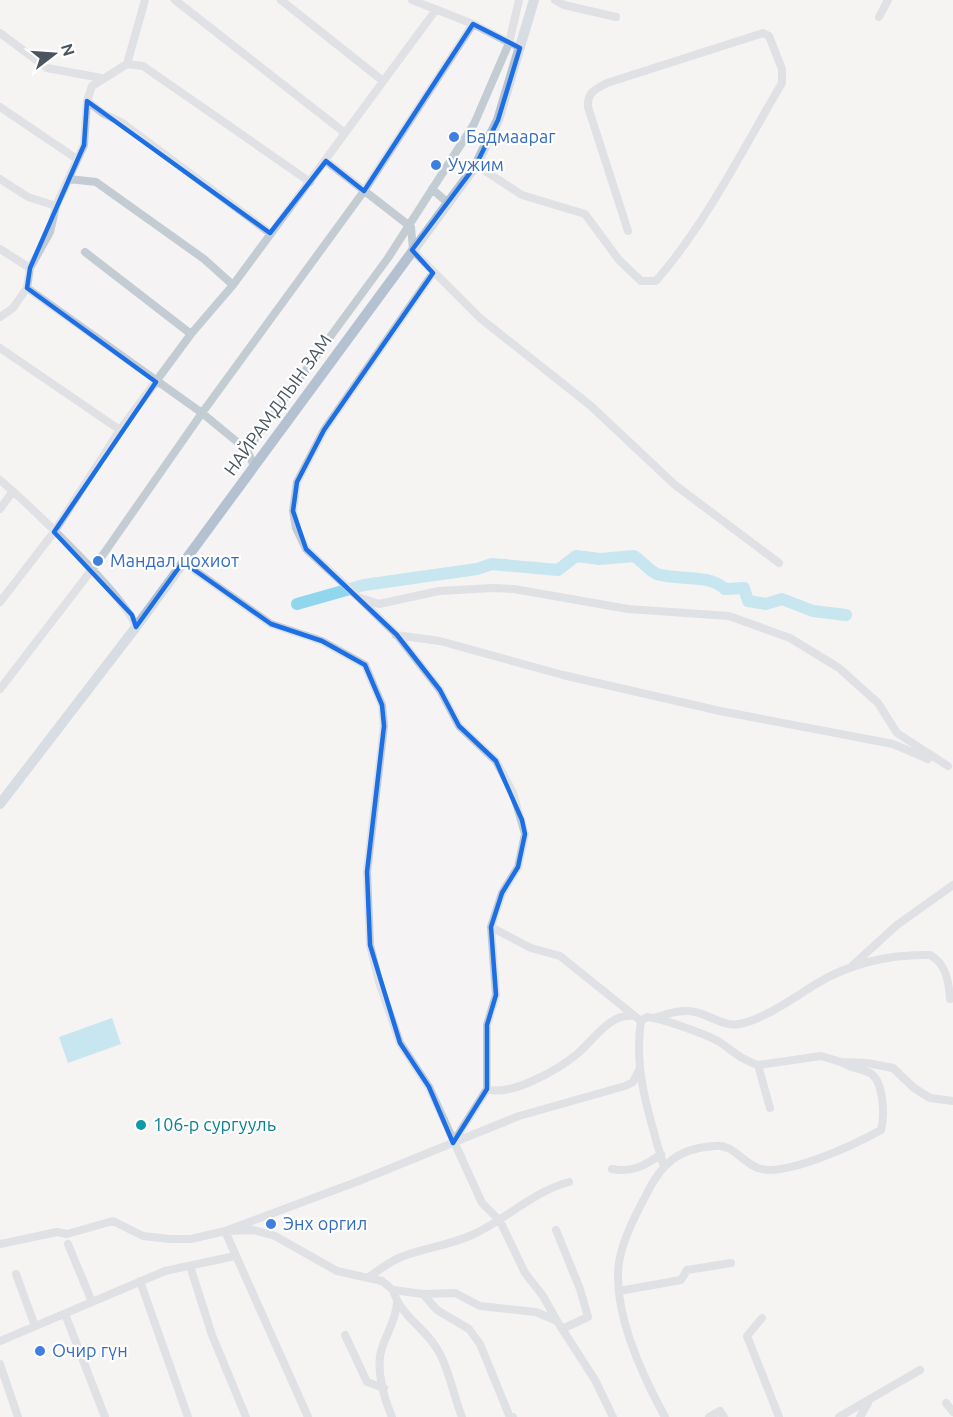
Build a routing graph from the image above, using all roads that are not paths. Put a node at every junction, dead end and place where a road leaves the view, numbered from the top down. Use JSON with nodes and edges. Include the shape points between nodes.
{"nodes":[{"id":1,"x":145,"y":0,"type":"edge"},
{"id":2,"x":175,"y":0,"type":"edge"},
{"id":3,"x":281,"y":0,"type":"edge"},
{"id":4,"x":412,"y":0,"type":"edge"},
{"id":5,"x":519,"y":0,"type":"edge"},
{"id":6,"x":534,"y":0,"type":"edge"},
{"id":7,"x":555,"y":0,"type":"edge"},
{"id":8,"x":888,"y":0,"type":"edge"},
{"id":9,"x":435,"y":10,"type":"junction"},
{"id":10,"x":616,"y":17,"type":"dead end"},
{"id":11,"x":879,"y":17,"type":"dead end"},
{"id":12,"x":473,"y":24,"type":"junction"},
{"id":13,"x":0,"y":33,"type":"edge"},
{"id":14,"x":509,"y":43,"type":"junction"},
{"id":15,"x":520,"y":48,"type":"junction"},
{"id":16,"x":128,"y":64,"type":"junction"},
{"id":17,"x":101,"y":78,"type":"junction"},
{"id":18,"x":383,"y":81,"type":"junction"},
{"id":19,"x":87,"y":101,"type":"junction"},
{"id":20,"x":0,"y":107,"type":"edge"},
{"id":21,"x":345,"y":134,"type":"junction"},
{"id":22,"x":77,"y":159,"type":"junction"},
{"id":23,"x":326,"y":161,"type":"junction"},
{"id":24,"x":476,"y":165,"type":"junction"},
{"id":25,"x":0,"y":179,"type":"edge"},
{"id":26,"x":69,"y":179,"type":"junction"},
{"id":27,"x":310,"y":182,"type":"junction"},
{"id":28,"x":432,"y":189,"type":"junction"},
{"id":29,"x":364,"y":191,"type":"junction"},
{"id":30,"x":448,"y":203,"type":"junction"},
{"id":31,"x":56,"y":206,"type":"junction"},
{"id":32,"x":409,"y":225,"type":"junction"},
{"id":33,"x":628,"y":231,"type":"dead end"},
{"id":34,"x":270,"y":233,"type":"junction"},
{"id":35,"x":0,"y":249,"type":"edge"},
{"id":36,"x":413,"y":249,"type":"junction"},
{"id":37,"x":85,"y":252,"type":"dead end"},
{"id":38,"x":30,"y":268,"type":"junction"},
{"id":39,"x":433,"y":273,"type":"junction"},
{"id":40,"x":233,"y":285,"type":"junction"},
{"id":41,"x":27,"y":288,"type":"junction"},
{"id":42,"x":0,"y":317,"type":"edge"},
{"id":43,"x":191,"y":334,"type":"junction"},
{"id":44,"x":0,"y":348,"type":"edge"},
{"id":45,"x":156,"y":382,"type":"junction"},
{"id":46,"x":202,"y":413,"type":"junction"},
{"id":47,"x":120,"y":430,"type":"junction"},
{"id":48,"x":247,"y":450,"type":"junction"},
{"id":49,"x":254,"y":466,"type":"junction"},
{"id":50,"x":0,"y":480,"type":"edge"},
{"id":51,"x":13,"y":491,"type":"junction"},
{"id":52,"x":0,"y":509,"type":"edge"},
{"id":53,"x":54,"y":532,"type":"junction"},
{"id":54,"x":183,"y":562,"type":"junction"},
{"id":55,"x":779,"y":564,"type":"dead end"},
{"id":56,"x":90,"y":569,"type":"junction"},
{"id":57,"x":358,"y":597,"type":"junction"},
{"id":58,"x":0,"y":602,"type":"edge"},
{"id":59,"x":136,"y":627,"type":"junction"},
{"id":60,"x":396,"y":634,"type":"junction"},
{"id":61,"x":0,"y":689,"type":"edge"},
{"id":62,"x":951,"y":768,"type":"edge"},
{"id":63,"x":0,"y":804,"type":"edge"},
{"id":64,"x":953,"y":885,"type":"edge"},
{"id":65,"x":491,"y":927,"type":"junction"},
{"id":66,"x":850,"y":968,"type":"junction"},
{"id":67,"x":950,"y":999,"type":"dead end"},
{"id":68,"x":654,"y":1018,"type":"junction"},
{"id":69,"x":638,"y":1019,"type":"junction"},
{"id":70,"x":841,"y":1062,"type":"junction"},
{"id":71,"x":758,"y":1065,"type":"junction"},
{"id":72,"x":640,"y":1068,"type":"junction"},
{"id":73,"x":487,"y":1089,"type":"junction"},
{"id":74,"x":953,"y":1101,"type":"edge"},
{"id":75,"x":770,"y":1108,"type":"dead end"},
{"id":76,"x":453,"y":1143,"type":"junction"},
{"id":77,"x":661,"y":1154,"type":"junction"},
{"id":78,"x":663,"y":1164,"type":"junction"},
{"id":79,"x":612,"y":1169,"type":"dead end"},
{"id":80,"x":569,"y":1182,"type":"dead end"},
{"id":81,"x":500,"y":1221,"type":"junction"},
{"id":82,"x":556,"y":1230,"type":"dead end"},
{"id":83,"x":225,"y":1231,"type":"junction"},
{"id":84,"x":0,"y":1244,"type":"edge"},
{"id":85,"x":68,"y":1244,"type":"dead end"},
{"id":86,"x":235,"y":1256,"type":"junction"},
{"id":87,"x":731,"y":1263,"type":"dead end"},
{"id":88,"x":190,"y":1266,"type":"junction"},
{"id":89,"x":16,"y":1274,"type":"dead end"},
{"id":90,"x":369,"y":1277,"type":"junction"},
{"id":91,"x":140,"y":1281,"type":"junction"},
{"id":92,"x":393,"y":1290,"type":"junction"},
{"id":93,"x":619,"y":1291,"type":"junction"},
{"id":94,"x":423,"y":1294,"type":"junction"},
{"id":95,"x":92,"y":1302,"type":"junction"},
{"id":96,"x":397,"y":1303,"type":"junction"},
{"id":97,"x":65,"y":1314,"type":"junction"},
{"id":98,"x":762,"y":1318,"type":"dead end"},
{"id":99,"x":559,"y":1325,"type":"junction"},
{"id":100,"x":35,"y":1326,"type":"junction"},
{"id":101,"x":345,"y":1335,"type":"dead end"},
{"id":102,"x":0,"y":1341,"type":"edge"},
{"id":103,"x":0,"y":1364,"type":"edge"},
{"id":104,"x":920,"y":1370,"type":"dead end"},
{"id":105,"x":384,"y":1388,"type":"junction"},
{"id":106,"x":868,"y":1402,"type":"junction"},
{"id":107,"x":946,"y":1403,"type":"dead end"},
{"id":108,"x":953,"y":1412,"type":"edge"},
{"id":109,"x":18,"y":1417,"type":"edge"},
{"id":110,"x":105,"y":1417,"type":"edge"},
{"id":111,"x":188,"y":1417,"type":"edge"},
{"id":112,"x":246,"y":1417,"type":"edge"},
{"id":113,"x":308,"y":1417,"type":"edge"},
{"id":114,"x":392,"y":1417,"type":"edge"},
{"id":115,"x":462,"y":1417,"type":"edge"},
{"id":116,"x":513,"y":1417,"type":"edge"},
{"id":117,"x":612,"y":1417,"type":"edge"},
{"id":118,"x":665,"y":1417,"type":"edge"},
{"id":119,"x":709,"y":1417,"type":"edge"},
{"id":120,"x":724,"y":1417,"type":"edge"},
{"id":121,"x":779,"y":1417,"type":"edge"},
{"id":122,"x":839,"y":1417,"type":"edge"},
{"id":123,"x":860,"y":1417,"type":"edge"}],
"edges":[{"from":1,"to":16,"type":"street"},
{"from":2,"to":21,"type":"street"},
{"from":3,"to":18,"type":"street"},
{"from":4,"to":9,"type":"street"},
{"from":5,"to":14,"type":"street"},
{"from":6,"to":15,"type":"main road","name":"НАЙРАМДЛЫН ЗАМ"},
{"from":7,"to":10,"type":"street"},
{"from":8,"to":11,"type":"street"},
{"from":9,"to":12,"type":"street"},
{"from":9,"to":18,"type":"street"},
{"from":12,"to":14,"type":"street"},
{"from":12,"to":29,"type":"street"},
{"from":13,"to":17,"type":"street","via":[[47,68]]},
{"from":14,"to":15,"type":"street"},
{"from":14,"to":28,"type":"street","via":[[474,124]]},
{"from":15,"to":24,"type":"main road","name":"НАЙРАМДЛЫН ЗАМ","via":[[498,120]]},
{"from":16,"to":17,"type":"street"},
{"from":16,"to":27,"type":"street","via":[[143,66]]},
{"from":17,"to":19,"type":"street","via":[[92,86]]},
{"from":18,"to":21,"type":"street"},
{"from":19,"to":22,"type":"street","via":[[84,145]]},
{"from":19,"to":34,"type":"street"},
{"from":20,"to":22,"type":"street"},
{"from":21,"to":23,"type":"street"},
{"from":22,"to":26,"type":"street"},
{"from":23,"to":27,"type":"street"},
{"from":23,"to":29,"type":"street"},
{"from":24,"to":30,"type":"main road","name":"НАЙРАМДЛЫН ЗАМ"},
{"from":24,"to":33,"type":"street","via":[[522,195],[585,214],[619,260],[641,281],[657,281],[724,181],[782,83],[782,69],[769,36],[763,33],[592,91],[587,98],[588,107]]},
{"from":25,"to":31,"type":"street","via":[[28,197]]},
{"from":26,"to":31,"type":"street"},
{"from":26,"to":40,"type":"street","via":[[96,182],[204,259]]},
{"from":27,"to":34,"type":"street"},
{"from":28,"to":30,"type":"street"},
{"from":28,"to":32,"type":"street"},
{"from":29,"to":32,"type":"street"},
{"from":29,"to":46,"type":"street"},
{"from":30,"to":36,"type":"main road","name":"НАЙРАМДЛЫН ЗАМ"},
{"from":31,"to":38,"type":"street","via":[[50,232]]},
{"from":32,"to":36,"type":"street"},
{"from":32,"to":48,"type":"street"},
{"from":34,"to":40,"type":"street"},
{"from":35,"to":38,"type":"street"},
{"from":36,"to":39,"type":"street"},
{"from":36,"to":49,"type":"main road","name":"НАЙРАМДЛЫН ЗАМ"},
{"from":37,"to":43,"type":"street"},
{"from":38,"to":41,"type":"street"},
{"from":39,"to":55,"type":"street","via":[[480,318],[591,406],[675,485]]},
{"from":39,"to":57,"type":"street","via":[[324,430],[297,482],[293,511],[299,537],[306,549]]},
{"from":40,"to":43,"type":"street"},
{"from":41,"to":42,"type":"street","via":[[13,308]]},
{"from":41,"to":45,"type":"street"},
{"from":43,"to":45,"type":"street"},
{"from":44,"to":47,"type":"street"},
{"from":45,"to":46,"type":"street"},
{"from":45,"to":47,"type":"street"},
{"from":46,"to":48,"type":"street"},
{"from":46,"to":56,"type":"street"},
{"from":47,"to":53,"type":"street"},
{"from":48,"to":49,"type":"street"},
{"from":49,"to":54,"type":"main road","name":"НАЙРАМДЛЫН ЗАМ"},
{"from":50,"to":51,"type":"street"},
{"from":51,"to":52,"type":"street"},
{"from":51,"to":53,"type":"street"},
{"from":53,"to":56,"type":"street"},
{"from":53,"to":58,"type":"street"},
{"from":54,"to":59,"type":"main road","name":"НАЙРАМДЛЫН ЗАМ"},
{"from":54,"to":76,"type":"street","via":[[271,624],[340,650],[365,665],[370,673],[382,705],[384,726],[367,872],[370,945],[400,1043],[429,1086]]},
{"from":56,"to":59,"type":"street","via":[[132,615]]},
{"from":56,"to":61,"type":"street"},
{"from":57,"to":60,"type":"street"},
{"from":57,"to":62,"type":"street","via":[[379,604],[438,591],[514,589],[628,609],[729,616],[790,638],[839,668],[878,703],[897,733]]},
{"from":59,"to":63,"type":"main road","name":"НАЙРАМДЛЫН ЗАМ"},
{"from":60,"to":62,"type":"street","via":[[440,641],[563,675],[720,711],[892,744]]},
{"from":60,"to":65,"type":"street","via":[[440,690],[459,726],[496,761],[518,807],[525,834],[518,867],[502,893]]},
{"from":64,"to":66,"type":"street","via":[[897,925]]},
{"from":65,"to":69,"type":"street","via":[[531,948],[560,956]]},
{"from":65,"to":73,"type":"street","via":[[496,995],[487,1025]]},
{"from":66,"to":67,"type":"street","via":[[891,956],[930,955],[944,969]]},
{"from":66,"to":68,"type":"street","via":[[785,1005],[741,1024],[685,1011]]},
{"from":68,"to":69,"type":"street"},
{"from":68,"to":71,"type":"street","via":[[699,1033]]},
{"from":69,"to":72,"type":"street"},
{"from":69,"to":73,"type":"street","via":[[621,1017],[577,1055],[536,1079],[498,1092]]},
{"from":70,"to":71,"type":"street","via":[[821,1056]]},
{"from":70,"to":74,"type":"street","via":[[892,1068],[930,1098]]},
{"from":70,"to":78,"type":"street","via":[[852,1069],[870,1072],[878,1080],[884,1119],[881,1130],[792,1169],[759,1168],[732,1149],[717,1145]]},
{"from":71,"to":75,"type":"street"},
{"from":72,"to":76,"type":"street","via":[[633,1082],[625,1086],[519,1116]]},
{"from":72,"to":77,"type":"street"},
{"from":73,"to":76,"type":"street"},
{"from":76,"to":81,"type":"street","via":[[482,1203]]},
{"from":76,"to":83,"type":"street"},
{"from":77,"to":78,"type":"street"},
{"from":77,"to":79,"type":"street","via":[[645,1166],[623,1172]]},
{"from":78,"to":93,"type":"street","via":[[631,1225],[619,1262]]},
{"from":80,"to":81,"type":"street","via":[[533,1196]]},
{"from":81,"to":90,"type":"street","via":[[470,1236],[402,1257]]},
{"from":81,"to":99,"type":"street","via":[[525,1273]]},
{"from":82,"to":99,"type":"street","via":[[588,1317]]},
{"from":83,"to":84,"type":"street","via":[[191,1239],[170,1239],[143,1236],[113,1221],[67,1234],[57,1232]]},
{"from":83,"to":86,"type":"street"},
{"from":83,"to":90,"type":"street","via":[[254,1230],[275,1236],[337,1271]]},
{"from":85,"to":95,"type":"street"},
{"from":86,"to":88,"type":"street"},
{"from":86,"to":113,"type":"street"},
{"from":87,"to":93,"type":"street","via":[[687,1270],[681,1280]]},
{"from":88,"to":91,"type":"street"},
{"from":88,"to":112,"type":"street","via":[[212,1335]]},
{"from":89,"to":100,"type":"street"},
{"from":90,"to":92,"type":"street"},
{"from":91,"to":95,"type":"street"},
{"from":91,"to":111,"type":"street"},
{"from":92,"to":94,"type":"street"},
{"from":92,"to":96,"type":"street"},
{"from":93,"to":118,"type":"street","via":[[631,1343],[646,1383]]},
{"from":94,"to":99,"type":"street","via":[[455,1293],[480,1306],[536,1312]]},
{"from":94,"to":116,"type":"street","via":[[437,1310],[469,1329],[480,1344]]},
{"from":95,"to":97,"type":"street"},
{"from":96,"to":105,"type":"street","via":[[396,1316],[381,1350]]},
{"from":96,"to":115,"type":"street","via":[[440,1353]]},
{"from":97,"to":100,"type":"street"},
{"from":97,"to":110,"type":"street"},
{"from":98,"to":121,"type":"street","via":[[747,1336]]},
{"from":99,"to":117,"type":"street","via":[[596,1380]]},
{"from":100,"to":102,"type":"street"},
{"from":101,"to":105,"type":"street","via":[[367,1382]]},
{"from":103,"to":109,"type":"street"},
{"from":104,"to":106,"type":"street"},
{"from":105,"to":114,"type":"street"},
{"from":106,"to":122,"type":"street"},
{"from":106,"to":123,"type":"street"},
{"from":107,"to":108,"type":"street"},
{"from":119,"to":120,"type":"street","via":[[720,1411]]}]}
